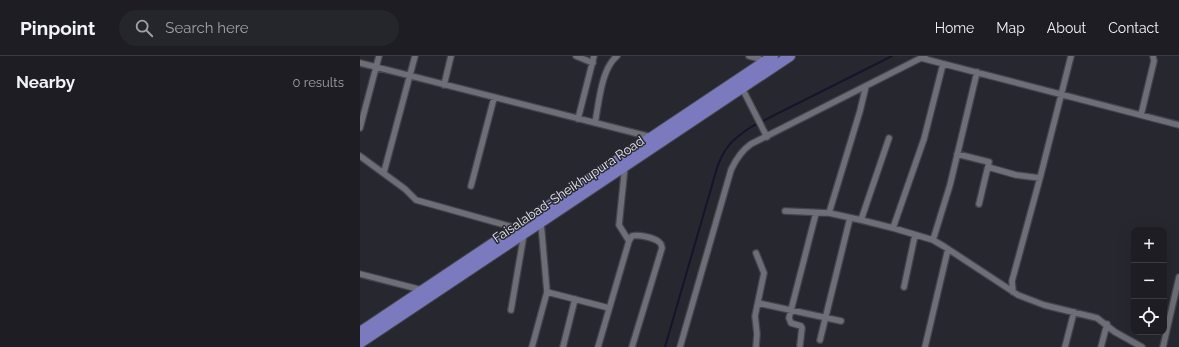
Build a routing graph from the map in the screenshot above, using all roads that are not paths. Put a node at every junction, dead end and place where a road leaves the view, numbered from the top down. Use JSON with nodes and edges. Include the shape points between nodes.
{"nodes":[{"id":1,"x":379,"y":56,"type":"edge"},
{"id":2,"x":415,"y":56,"type":"edge"},
{"id":3,"x":451,"y":56,"type":"edge"},
{"id":4,"x":576,"y":56,"type":"edge"},
{"id":5,"x":594,"y":56,"type":"edge"},
{"id":6,"x":616,"y":56,"type":"edge"},
{"id":7,"x":749,"y":56,"type":"edge"},
{"id":8,"x":773,"y":56,"type":"edge"},
{"id":9,"x":790,"y":56,"type":"edge"},
{"id":10,"x":1071,"y":56,"type":"edge"},
{"id":11,"x":1153,"y":56,"type":"edge"},
{"id":12,"x":923,"y":57,"type":"edge"},
{"id":13,"x":760,"y":59,"type":"dead end"},
{"id":14,"x":360,"y":63,"type":"edge"},
{"id":15,"x":593,"y":63,"type":"junction"},
{"id":16,"x":943,"y":64,"type":"junction"},
{"id":17,"x":376,"y":68,"type":"junction"},
{"id":18,"x":977,"y":72,"type":"junction"},
{"id":19,"x":410,"y":76,"type":"junction"},
{"id":20,"x":740,"y":84,"type":"junction"},
{"id":21,"x":444,"y":85,"type":"junction"},
{"id":22,"x":866,"y":86,"type":"junction"},
{"id":23,"x":1061,"y":94,"type":"junction"},
{"id":24,"x":494,"y":98,"type":"junction"},
{"id":25,"x":1141,"y":115,"type":"junction"},
{"id":26,"x":578,"y":119,"type":"junction"},
{"id":27,"x":595,"y":123,"type":"junction"},
{"id":28,"x":1179,"y":125,"type":"edge"},
{"id":29,"x":360,"y":128,"type":"edge"},
{"id":30,"x":651,"y":137,"type":"junction"},
{"id":31,"x":767,"y":137,"type":"junction"},
{"id":32,"x":889,"y":138,"type":"dead end"},
{"id":33,"x":957,"y":154,"type":"junction"},
{"id":34,"x":360,"y":156,"type":"edge"},
{"id":35,"x":625,"y":166,"type":"junction"},
{"id":36,"x":988,"y":167,"type":"junction"},
{"id":37,"x":384,"y":172,"type":"junction"},
{"id":38,"x":1040,"y":178,"type":"junction"},
{"id":39,"x":471,"y":186,"type":"dead end"},
{"id":40,"x":979,"y":204,"type":"dead end"},
{"id":41,"x":785,"y":211,"type":"dead end"},
{"id":42,"x":816,"y":213,"type":"junction"},
{"id":43,"x":829,"y":214,"type":"junction"},
{"id":44,"x":850,"y":218,"type":"junction"},
{"id":45,"x":861,"y":220,"type":"junction"},
{"id":46,"x":541,"y":222,"type":"junction"},
{"id":47,"x":893,"y":228,"type":"junction"},
{"id":48,"x":520,"y":231,"type":"junction"},
{"id":49,"x":915,"y":235,"type":"junction"},
{"id":50,"x":933,"y":240,"type":"junction"},
{"id":51,"x":630,"y":241,"type":"junction"},
{"id":52,"x":948,"y":249,"type":"junction"},
{"id":53,"x":756,"y":253,"type":"dead end"},
{"id":54,"x":360,"y":274,"type":"edge"},
{"id":55,"x":1179,"y":277,"type":"edge"},
{"id":56,"x":904,"y":287,"type":"dead end"},
{"id":57,"x":422,"y":290,"type":"junction"},
{"id":58,"x":547,"y":292,"type":"junction"},
{"id":59,"x":1013,"y":292,"type":"junction"},
{"id":60,"x":575,"y":299,"type":"junction"},
{"id":61,"x":758,"y":303,"type":"junction"},
{"id":62,"x":610,"y":308,"type":"junction"},
{"id":63,"x":511,"y":310,"type":"dead end"},
{"id":64,"x":791,"y":310,"type":"junction"},
{"id":65,"x":1074,"y":312,"type":"junction"},
{"id":66,"x":825,"y":317,"type":"junction"},
{"id":67,"x":841,"y":321,"type":"dead end"},
{"id":68,"x":1107,"y":324,"type":"junction"},
{"id":69,"x":360,"y":332,"type":"edge"},
{"id":70,"x":820,"y":340,"type":"dead end"},
{"id":71,"x":360,"y":343,"type":"edge"},
{"id":72,"x":800,"y":345,"type":"dead end"},
{"id":73,"x":1138,"y":346,"type":"edge"},
{"id":74,"x":532,"y":347,"type":"edge"},
{"id":75,"x":565,"y":347,"type":"edge"},
{"id":76,"x":598,"y":347,"type":"edge"},
{"id":77,"x":632,"y":347,"type":"edge"},
{"id":78,"x":680,"y":347,"type":"edge"},
{"id":79,"x":756,"y":347,"type":"edge"},
{"id":80,"x":925,"y":347,"type":"edge"},
{"id":81,"x":1065,"y":347,"type":"edge"},
{"id":82,"x":1101,"y":347,"type":"edge"},
{"id":83,"x":1163,"y":347,"type":"edge"}],
"edges":[{"from":1,"to":17,"type":"street"},
{"from":2,"to":19,"type":"street"},
{"from":3,"to":21,"type":"street"},
{"from":4,"to":15,"type":"street"},
{"from":5,"to":15,"type":"street"},
{"from":6,"to":27,"type":"street","via":[[605,75]]},
{"from":7,"to":13,"type":"street"},
{"from":8,"to":20,"type":"highway","name":"Faisalabad-Sheikhupura Road"},
{"from":9,"to":20,"type":"highway","name":"Faisalabad-Sheikhupura Road"},
{"from":10,"to":23,"type":"street"},
{"from":11,"to":25,"type":"street"},
{"from":12,"to":16,"type":"street"},
{"from":12,"to":22,"type":"street"},
{"from":14,"to":17,"type":"street"},
{"from":15,"to":26,"type":"street"},
{"from":16,"to":18,"type":"street"},
{"from":16,"to":47,"type":"street","via":[[924,139]]},
{"from":17,"to":19,"type":"street"},
{"from":17,"to":29,"type":"street"},
{"from":18,"to":23,"type":"street"},
{"from":18,"to":33,"type":"street"},
{"from":19,"to":21,"type":"street"},
{"from":19,"to":37,"type":"street"},
{"from":20,"to":30,"type":"highway","name":"Faisalabad-Sheikhupura Road"},
{"from":20,"to":31,"type":"street"},
{"from":20,"to":35,"type":"highway","name":"Faisalabad-Sheikhupura Road"},
{"from":21,"to":24,"type":"street"},
{"from":22,"to":31,"type":"street"},
{"from":22,"to":43,"type":"street"},
{"from":23,"to":25,"type":"street"},
{"from":23,"to":38,"type":"street"},
{"from":24,"to":26,"type":"street"},
{"from":24,"to":39,"type":"street"},
{"from":25,"to":28,"type":"street"},
{"from":26,"to":27,"type":"street"},
{"from":27,"to":30,"type":"street"},
{"from":30,"to":48,"type":"highway","name":"Faisalabad-Sheikhupura Road"},
{"from":31,"to":78,"type":"street","via":[[746,147],[735,162]]},
{"from":32,"to":45,"type":"street"},
{"from":33,"to":36,"type":"street","via":[[988,161]]},
{"from":33,"to":50,"type":"street"},
{"from":34,"to":37,"type":"street"},
{"from":35,"to":46,"type":"highway","name":"Faisalabad-Sheikhupura Road"},
{"from":35,"to":51,"type":"street","via":[[619,225]]},
{"from":36,"to":38,"type":"street","via":[[1016,175]]},
{"from":36,"to":40,"type":"street"},
{"from":37,"to":48,"type":"street","via":[[416,200]]},
{"from":38,"to":59,"type":"street","via":[[1012,281]]},
{"from":41,"to":42,"type":"street"},
{"from":42,"to":43,"type":"street"},
{"from":42,"to":64,"type":"street"},
{"from":43,"to":44,"type":"street"},
{"from":44,"to":45,"type":"street"},
{"from":44,"to":66,"type":"street"},
{"from":45,"to":47,"type":"street"},
{"from":46,"to":48,"type":"highway","name":"Faisalabad-Sheikhupura Road"},
{"from":46,"to":58,"type":"street"},
{"from":47,"to":49,"type":"street"},
{"from":48,"to":57,"type":"highway","name":"Faisalabad-Sheikhupura Road"},
{"from":48,"to":63,"type":"street"},
{"from":48,"to":71,"type":"highway","name":"Faisalabad-Sheikhupura Road"},
{"from":49,"to":50,"type":"street"},
{"from":49,"to":56,"type":"street"},
{"from":50,"to":52,"type":"street"},
{"from":51,"to":62,"type":"street"},
{"from":51,"to":77,"type":"street","via":[[632,236],[637,234],[659,241],[662,248]]},
{"from":52,"to":59,"type":"street"},
{"from":52,"to":80,"type":"street"},
{"from":53,"to":61,"type":"street","via":[[764,273]]},
{"from":54,"to":57,"type":"street"},
{"from":55,"to":83,"type":"street"},
{"from":57,"to":69,"type":"highway","name":"Faisalabad-Sheikhupura Road"},
{"from":58,"to":60,"type":"street"},
{"from":58,"to":74,"type":"street"},
{"from":59,"to":65,"type":"street","via":[[1025,299]]},
{"from":60,"to":62,"type":"street"},
{"from":60,"to":75,"type":"street"},
{"from":61,"to":64,"type":"street"},
{"from":61,"to":79,"type":"street","via":[[755,316]]},
{"from":62,"to":76,"type":"street"},
{"from":64,"to":66,"type":"street"},
{"from":64,"to":72,"type":"street","via":[[790,322],[802,328]]},
{"from":65,"to":68,"type":"street","via":[[1098,318]]},
{"from":65,"to":81,"type":"street"},
{"from":66,"to":67,"type":"street"},
{"from":66,"to":70,"type":"street"},
{"from":68,"to":73,"type":"street"},
{"from":68,"to":82,"type":"street"}]}
